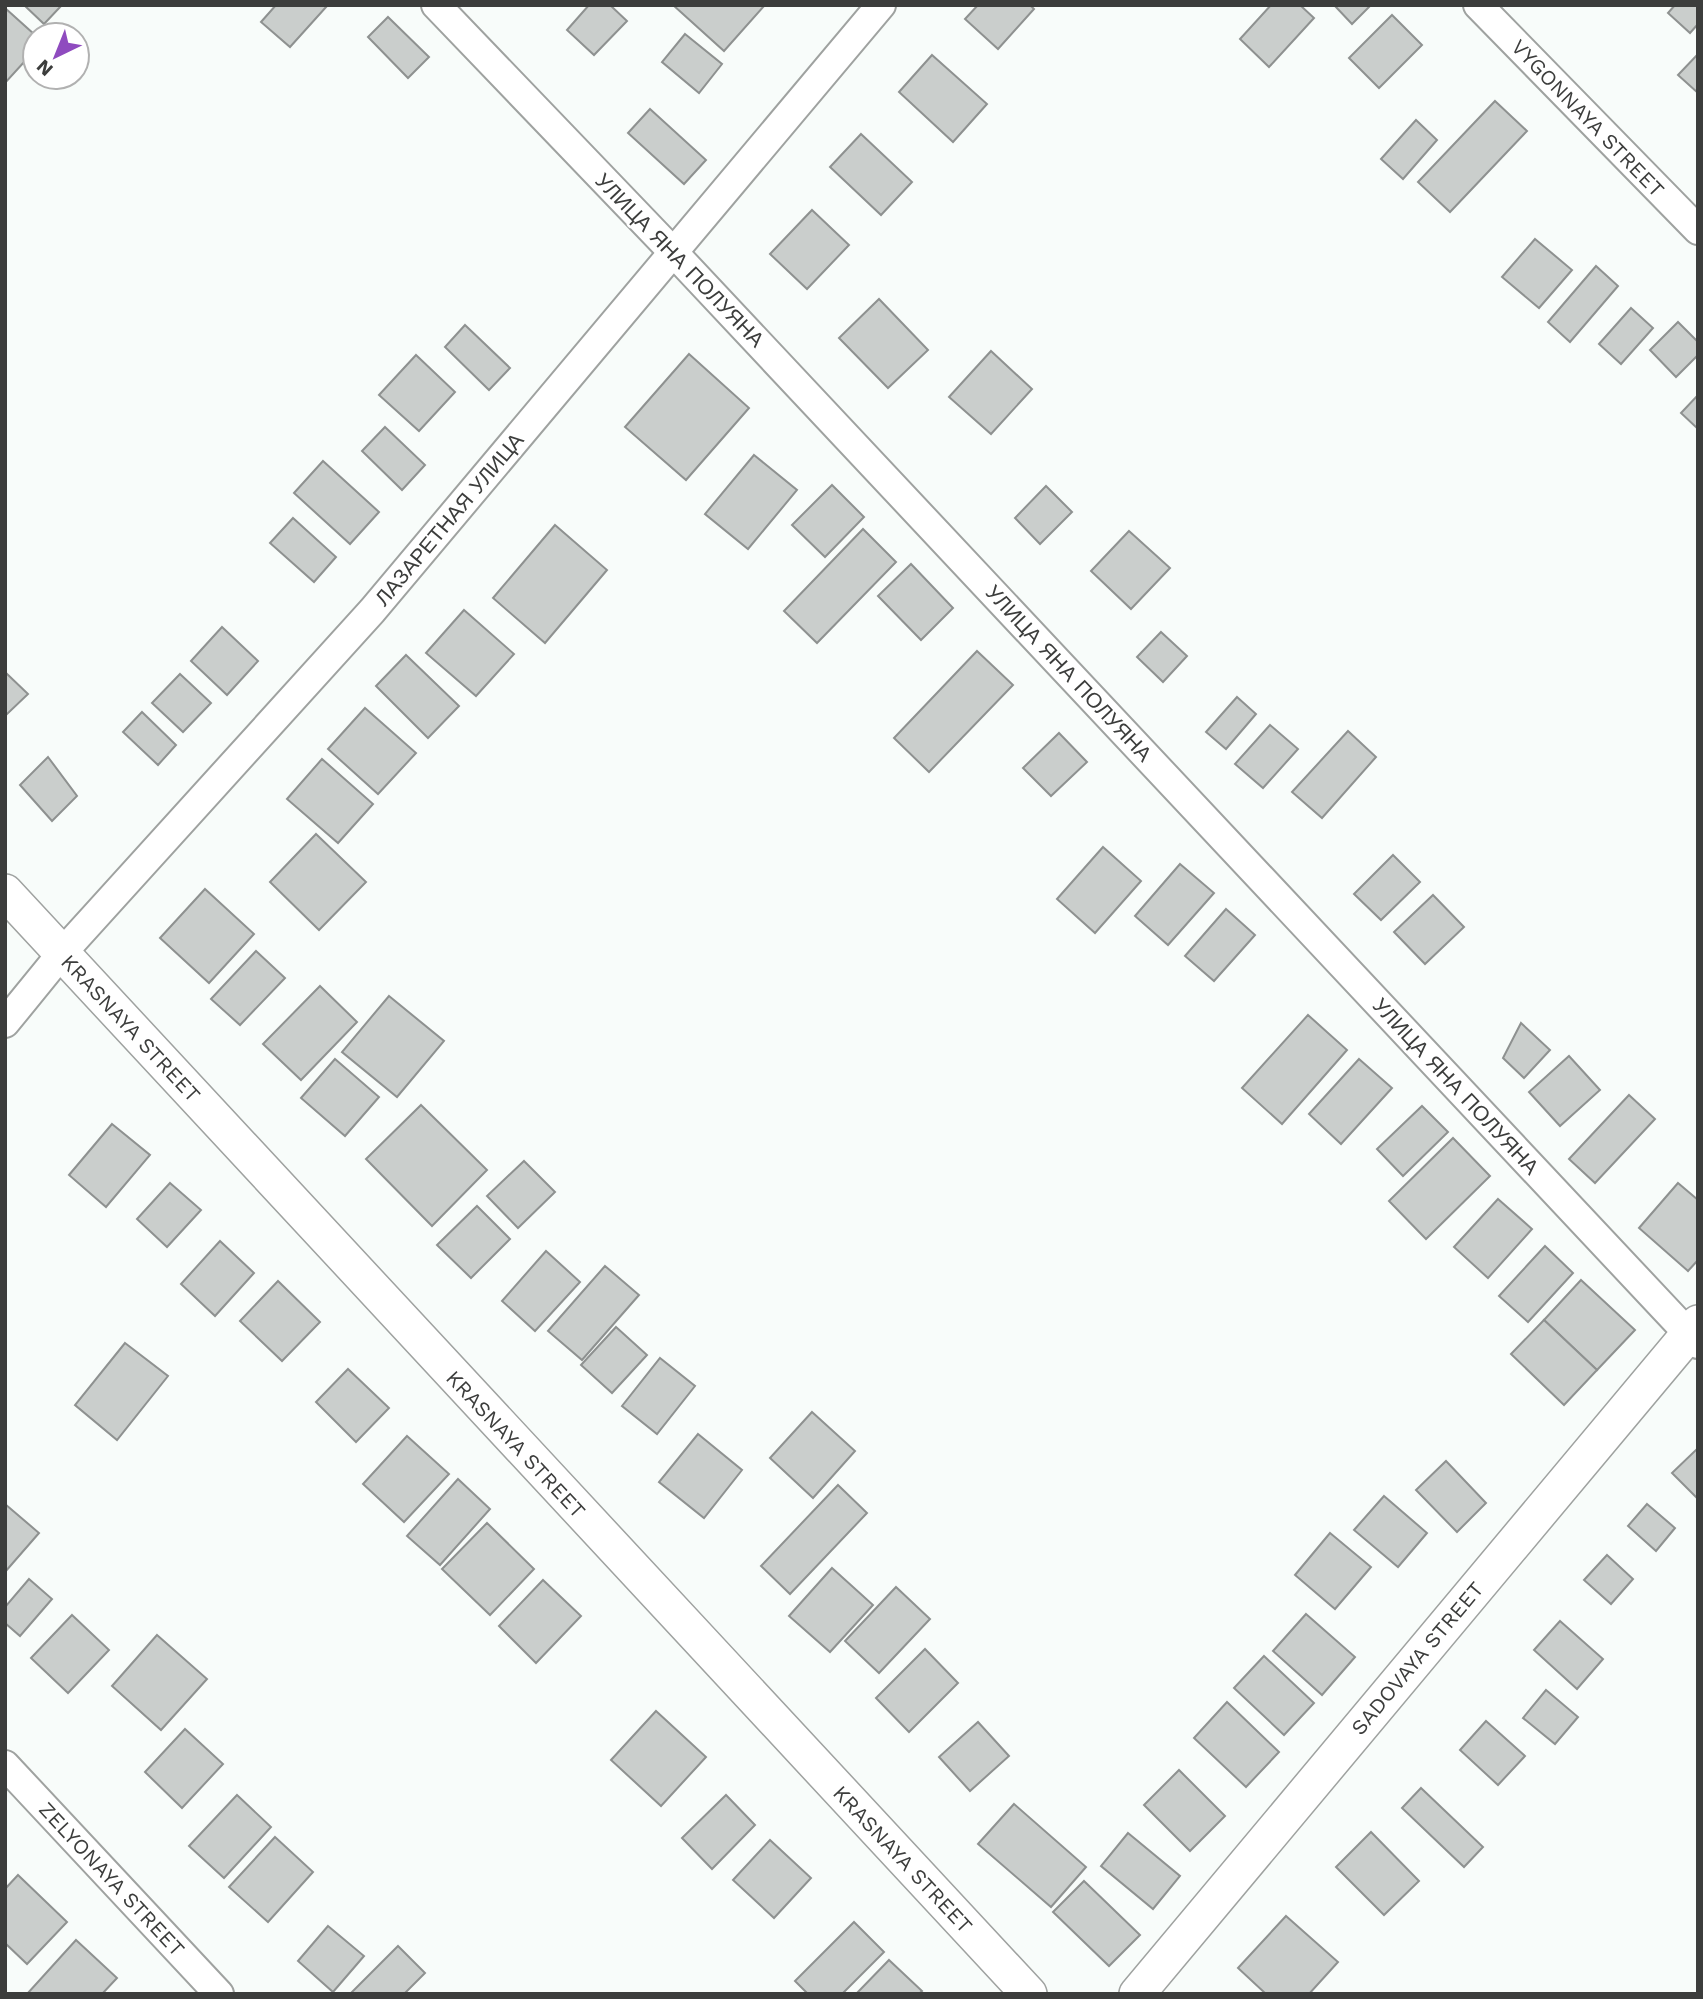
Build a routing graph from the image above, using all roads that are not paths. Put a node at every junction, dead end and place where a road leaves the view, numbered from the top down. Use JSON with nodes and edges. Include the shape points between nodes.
{"nodes":[{"id":1,"x":436,"y":5,"type":"edge"},
{"id":2,"x":881,"y":5,"type":"edge"},
{"id":3,"x":1478,"y":5,"type":"edge"},
{"id":4,"x":1698,"y":230,"type":"edge"},
{"id":5,"x":674,"y":253,"type":"junction"},
{"id":6,"x":5,"y":892,"type":"edge"},
{"id":7,"x":62,"y":953,"type":"junction"},
{"id":8,"x":5,"y":1023,"type":"edge"},
{"id":9,"x":1695,"y":1334,"type":"edge"},
{"id":10,"x":5,"y":1765,"type":"edge"},
{"id":11,"x":219,"y":1994,"type":"edge"},
{"id":12,"x":1029,"y":1994,"type":"edge"},
{"id":13,"x":1137,"y":1994,"type":"edge"}],
"edges":[{"from":1,"to":5,"type":"street","name":"УЛИЦА ЯНА ПОЛУЯНА"},
{"from":2,"to":5,"type":"street","name":"ЛАЗАРЕТНАЯ УЛИЦА"},
{"from":3,"to":4,"type":"street","name":"VYGONNAYA STREET"},
{"from":5,"to":7,"type":"street","name":"ЛАЗАРЕТНАЯ УЛИЦА","via":[[372,611]]},
{"from":5,"to":9,"type":"street","name":"УЛИЦА ЯНА ПОЛУЯНА"},
{"from":6,"to":7,"type":"street","name":"KRASNAYA STREET"},
{"from":7,"to":8,"type":"street","name":"ЛАЗАРЕТНАЯ УЛИЦА"},
{"from":7,"to":12,"type":"street","name":"KRASNAYA STREET"},
{"from":9,"to":13,"type":"street","name":"SADOVAYA STREET"},
{"from":10,"to":11,"type":"street","name":"ZELYONAYA STREET"}]}
